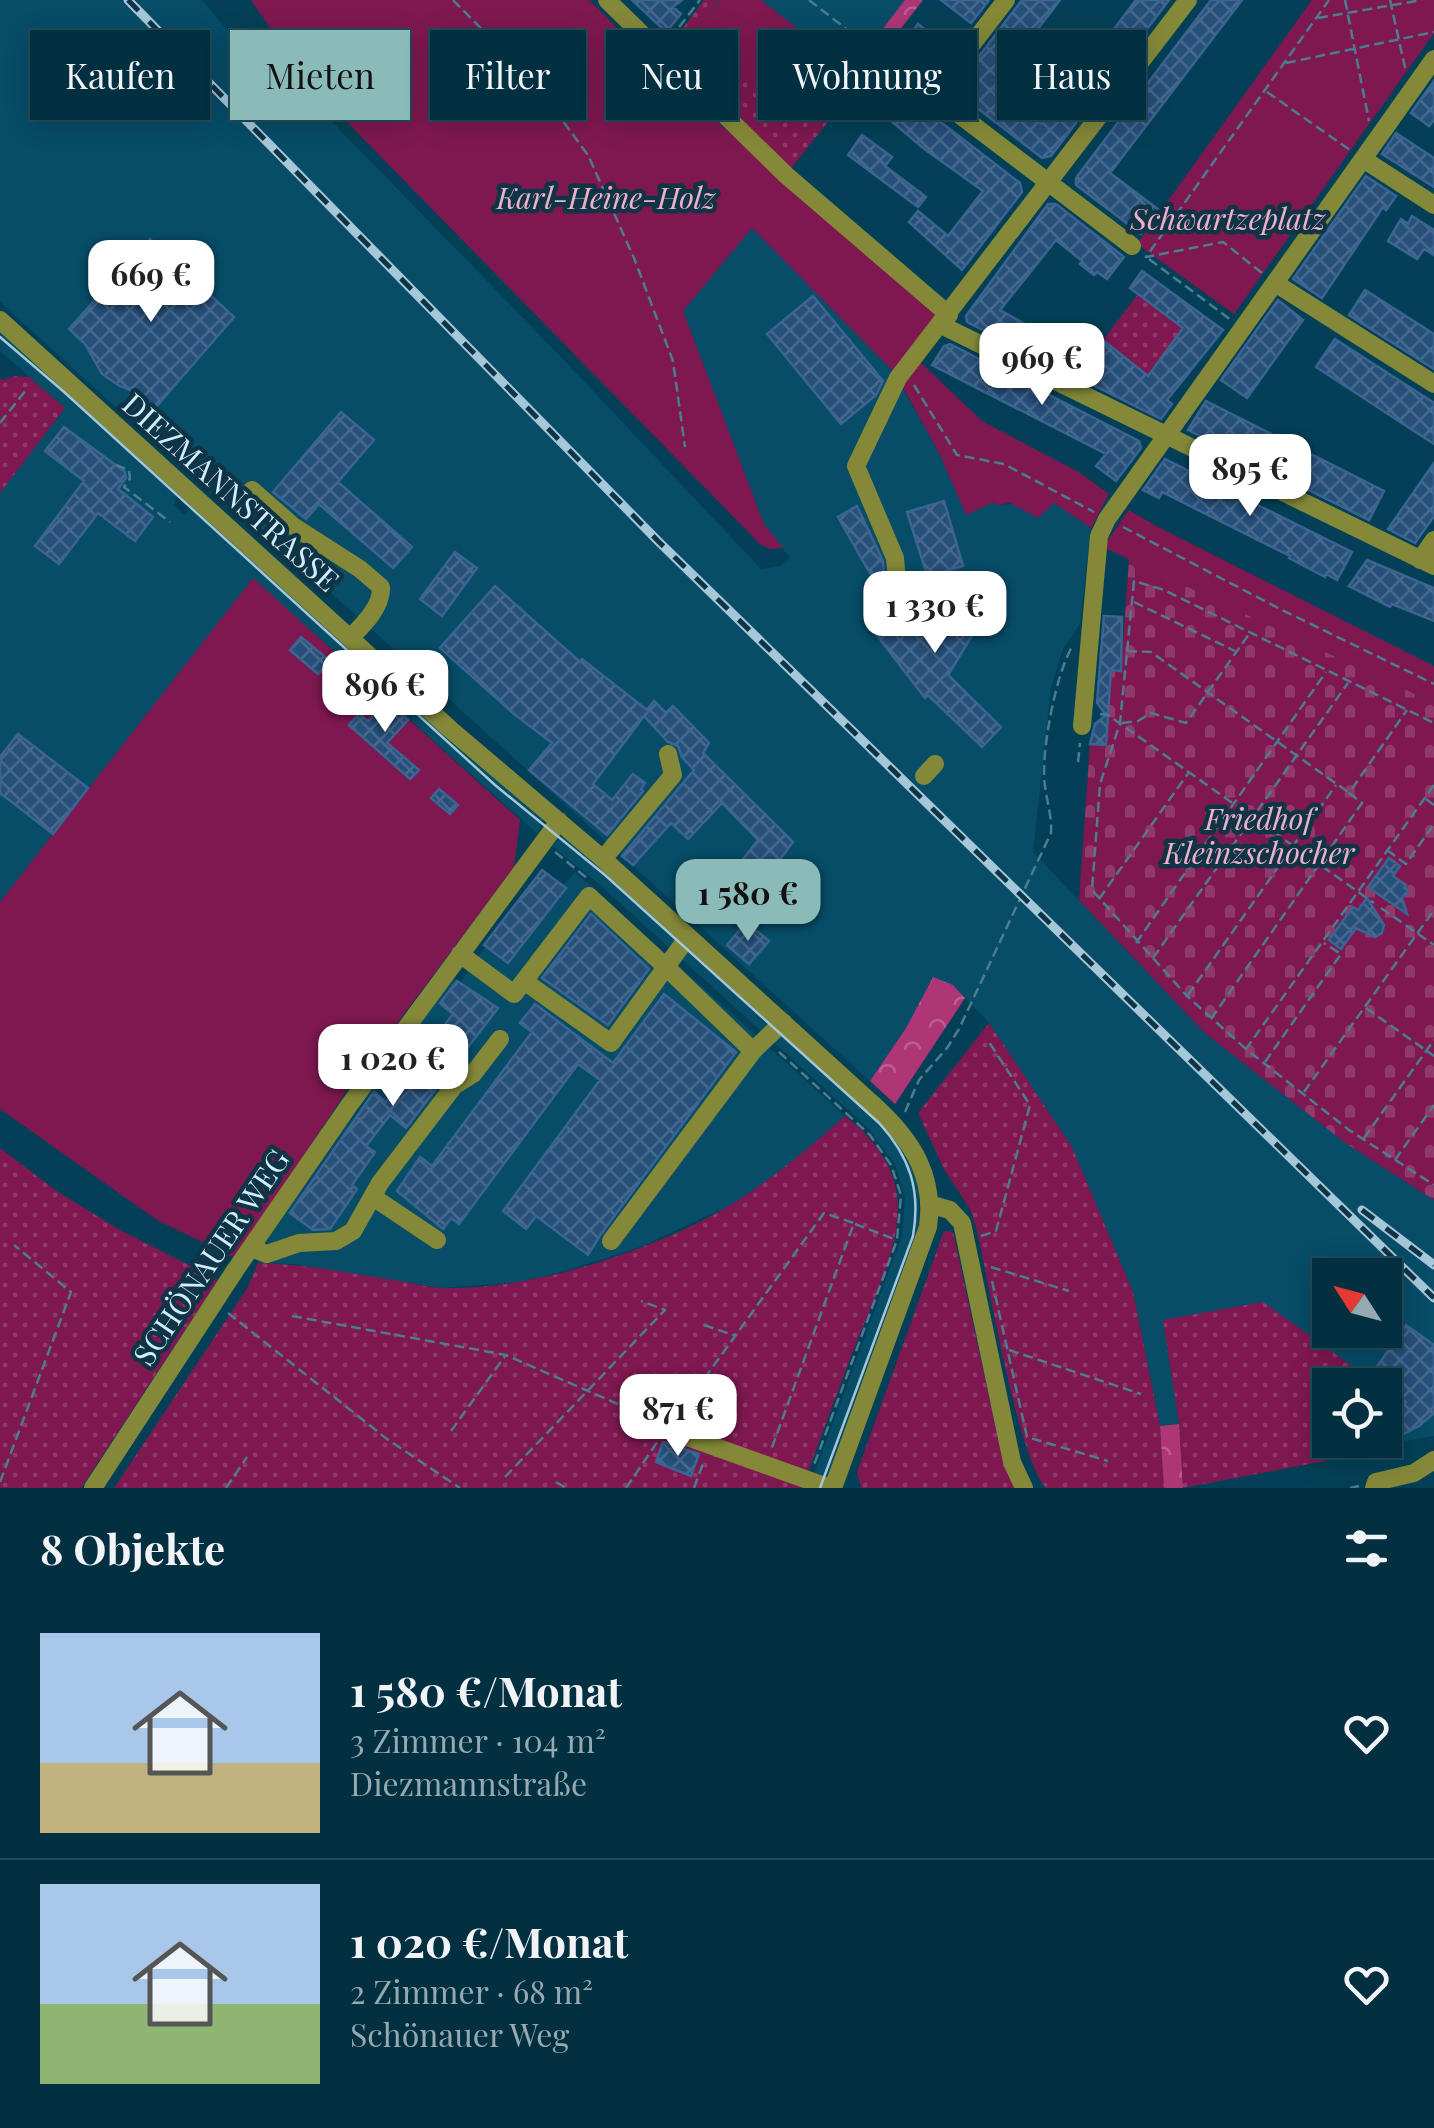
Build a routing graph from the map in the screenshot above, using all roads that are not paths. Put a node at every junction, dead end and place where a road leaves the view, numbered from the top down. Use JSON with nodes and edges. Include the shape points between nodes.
{"nodes":[{"id":1,"x":607,"y":0,"type":"edge"},
{"id":2,"x":1006,"y":0,"type":"edge"},
{"id":3,"x":1188,"y":0,"type":"edge"},
{"id":4,"x":977,"y":38,"type":"edge"},
{"id":5,"x":1434,"y":59,"type":"edge"},
{"id":6,"x":966,"y":120,"type":"edge"},
{"id":7,"x":1368,"y":152,"type":"junction"},
{"id":8,"x":1048,"y":182,"type":"junction"},
{"id":9,"x":1434,"y":204,"type":"edge"},
{"id":10,"x":1139,"y":251,"type":"road end"},
{"id":11,"x":1275,"y":283,"type":"junction"},
{"id":12,"x":0,"y":320,"type":"edge"},
{"id":13,"x":945,"y":320,"type":"junction"},
{"id":14,"x":1434,"y":384,"type":"edge"},
{"id":15,"x":1164,"y":435,"type":"junction"},
{"id":16,"x":252,"y":490,"type":"dead end"},
{"id":17,"x":1434,"y":540,"type":"edge"},
{"id":18,"x":1427,"y":563,"type":"edge"},
{"id":19,"x":967,"y":588,"type":"dead end"},
{"id":20,"x":350,"y":638,"type":"junction"},
{"id":21,"x":1083,"y":720,"type":"road end"},
{"id":22,"x":668,"y":754,"type":"dead end"},
{"id":23,"x":560,"y":821,"type":"junction"},
{"id":24,"x":603,"y":859,"type":"junction"},
{"id":25,"x":688,"y":936,"type":"junction"},
{"id":26,"x":460,"y":954,"type":"junction"},
{"id":27,"x":666,"y":968,"type":"junction"},
{"id":28,"x":524,"y":981,"type":"junction"},
{"id":29,"x":783,"y":1022,"type":"junction"},
{"id":30,"x":500,"y":1039,"type":"dead end"},
{"id":31,"x":759,"y":1045,"type":"junction"},
{"id":32,"x":373,"y":1197,"type":"junction"},
{"id":33,"x":930,"y":1204,"type":"junction"},
{"id":34,"x":437,"y":1240,"type":"dead end"},
{"id":35,"x":612,"y":1242,"type":"dead end"},
{"id":36,"x":251,"y":1248,"type":"junction"},
{"id":37,"x":668,"y":1430,"type":"road end"},
{"id":38,"x":1434,"y":1460,"type":"edge"},
{"id":39,"x":1375,"y":1485,"type":"edge"},
{"id":40,"x":93,"y":1488,"type":"edge"},
{"id":41,"x":832,"y":1488,"type":"edge"},
{"id":42,"x":1024,"y":1488,"type":"edge"}],
"edges":[{"from":1,"to":13,"type":"street"},
{"from":2,"to":4,"type":"street"},
{"from":3,"to":8,"type":"street"},
{"from":5,"to":7,"type":"street"},
{"from":6,"to":8,"type":"street"},
{"from":7,"to":9,"type":"street"},
{"from":7,"to":11,"type":"street"},
{"from":8,"to":10,"type":"street"},
{"from":8,"to":13,"type":"street"},
{"from":11,"to":14,"type":"street"},
{"from":11,"to":15,"type":"street"},
{"from":12,"to":20,"type":"street","name":"DIEZMANNSTRASSE"},
{"from":13,"to":15,"type":"street"},
{"from":13,"to":19,"type":"street","via":[[904,370],[856,466],[896,558],[897,582]]},
{"from":15,"to":18,"type":"street"},
{"from":15,"to":21,"type":"street","via":[[1099,536]]},
{"from":16,"to":20,"type":"street","via":[[380,588],[381,598]]},
{"from":17,"to":18,"type":"street"},
{"from":20,"to":23,"type":"street","name":"DIEZMANNSTRASSE"},
{"from":22,"to":24,"type":"street","via":[[672,775],[664,790]]},
{"from":23,"to":24,"type":"street","name":"DIEZMANNSTRASSE"},
{"from":23,"to":26,"type":"street","name":"SCHÖNAUER WEG"},
{"from":24,"to":25,"type":"street","name":"DIEZMANNSTRASSE"},
{"from":25,"to":27,"type":"street"},
{"from":25,"to":29,"type":"street","name":"DIEZMANNSTRASSE"},
{"from":26,"to":28,"type":"street","via":[[514,994]]},
{"from":26,"to":36,"type":"street","name":"SCHÖNAUER WEG"},
{"from":27,"to":28,"type":"street","via":[[611,1043]]},
{"from":27,"to":28,"type":"street","via":[[589,896]]},
{"from":27,"to":31,"type":"street"},
{"from":29,"to":31,"type":"street"},
{"from":29,"to":33,"type":"street","name":"DIEZMANNSTRASSE","via":[[906,1136],[921,1163]]},
{"from":30,"to":32,"type":"street","via":[[473,1074],[454,1086]]},
{"from":31,"to":35,"type":"street"},
{"from":32,"to":34,"type":"street"},
{"from":32,"to":36,"type":"street","via":[[346,1238],[267,1254]]},
{"from":33,"to":41,"type":"street","name":"DIEZMANNSTRASSE","via":[[920,1253]]},
{"from":33,"to":42,"type":"street","via":[[950,1210],[962,1223],[1012,1462]]},
{"from":36,"to":40,"type":"street","name":"SCHÖNAUER WEG"},
{"from":37,"to":41,"type":"street"},
{"from":38,"to":39,"type":"street"}]}
